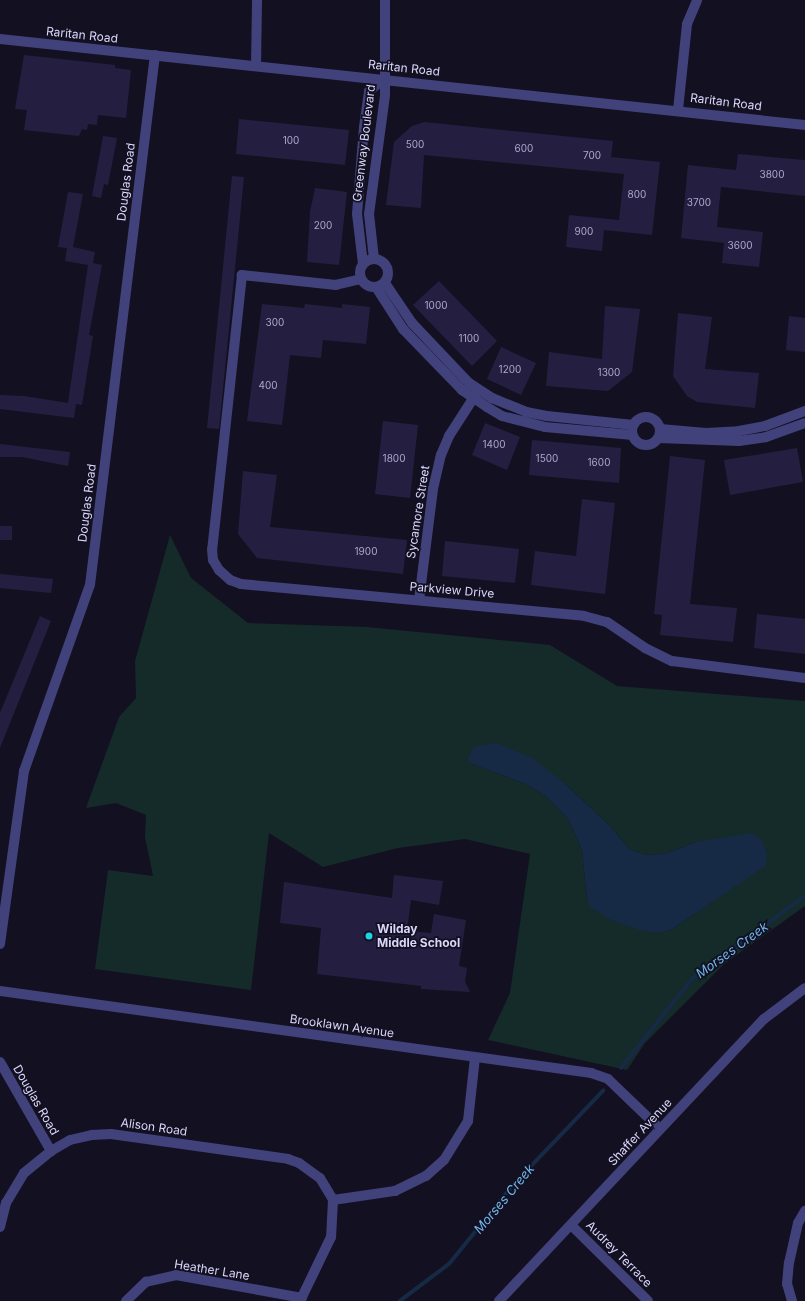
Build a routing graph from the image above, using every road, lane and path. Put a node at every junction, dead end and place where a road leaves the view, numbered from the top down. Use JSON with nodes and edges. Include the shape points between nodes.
{"nodes":[{"id":1,"x":257,"y":0,"type":"edge"},
{"id":2,"x":385,"y":0,"type":"edge"},
{"id":3,"x":697,"y":0,"type":"edge"},
{"id":4,"x":0,"y":39,"type":"edge"},
{"id":5,"x":155,"y":55,"type":"junction"},
{"id":6,"x":256,"y":66,"type":"junction"},
{"id":7,"x":384,"y":79,"type":"junction"},
{"id":8,"x":678,"y":110,"type":"junction"},
{"id":9,"x":805,"y":125,"type":"edge"},
{"id":10,"x":365,"y":141,"type":"junction"},
{"id":11,"x":379,"y":143,"type":"junction"},
{"id":12,"x":374,"y":259,"type":"junction"},
{"id":13,"x":363,"y":264,"type":"junction"},
{"id":14,"x":361,"y":279,"type":"junction"},
{"id":15,"x":385,"y":283,"type":"junction"},
{"id":16,"x":376,"y":288,"type":"junction"},
{"id":17,"x":476,"y":394,"type":"junction"},
{"id":18,"x":805,"y":411,"type":"edge"},
{"id":19,"x":805,"y":423,"type":"edge"},
{"id":20,"x":634,"y":425,"type":"junction"},
{"id":21,"x":659,"y":433,"type":"junction"},
{"id":22,"x":633,"y":435,"type":"junction"},
{"id":23,"x":419,"y":600,"type":"junction"},
{"id":24,"x":805,"y":678,"type":"edge"},
{"id":25,"x":0,"y":944,"type":"edge"},
{"id":26,"x":805,"y":988,"type":"edge"},
{"id":27,"x":0,"y":991,"type":"edge"},
{"id":28,"x":476,"y":1058,"type":"junction"},
{"id":29,"x":0,"y":1062,"type":"edge"},
{"id":30,"x":660,"y":1129,"type":"junction"},
{"id":31,"x":50,"y":1150,"type":"junction"},
{"id":32,"x":333,"y":1200,"type":"junction"},
{"id":33,"x":3,"y":1203,"type":"edge"},
{"id":34,"x":805,"y":1211,"type":"edge"},
{"id":35,"x":571,"y":1225,"type":"junction"},
{"id":36,"x":0,"y":1227,"type":"edge"},
{"id":37,"x":301,"y":1299,"type":"edge"},
{"id":38,"x":126,"y":1301,"type":"edge"},
{"id":39,"x":499,"y":1301,"type":"edge"},
{"id":40,"x":648,"y":1301,"type":"edge"},
{"id":41,"x":792,"y":1301,"type":"edge"}],
"edges":[{"from":1,"to":6,"type":"street"},
{"from":2,"to":7,"type":"street"},
{"from":3,"to":8,"type":"street","via":[[687,24]]},
{"from":4,"to":5,"type":"street","name":"Raritan Road"},
{"from":5,"to":6,"type":"street","name":"Raritan Road"},
{"from":5,"to":25,"type":"street","name":"Douglas Road","via":[[90,584],[24,771]]},
{"from":6,"to":7,"type":"street","name":"Raritan Road"},
{"from":7,"to":8,"type":"street","name":"Raritan Road"},
{"from":7,"to":10,"type":"street","name":"Greenway Boulevard","via":[[369,91]]},
{"from":7,"to":11,"type":"street","name":"Greenway Boulevard"},
{"from":8,"to":9,"type":"street","name":"Raritan Road"},
{"from":10,"to":11,"type":"street"},
{"from":10,"to":13,"type":"street","name":"Greenway Boulevard","via":[[357,214]]},
{"from":11,"to":12,"type":"street","name":"Greenway Boulevard","via":[[369,214]]},
{"from":12,"to":13,"type":"street"},
{"from":12,"to":15,"type":"street","via":[[387,266],[388,275]]},
{"from":13,"to":14,"type":"street"},
{"from":14,"to":16,"type":"street","via":[[367,286]]},
{"from":14,"to":23,"type":"street","name":"Parkview Drive","via":[[336,285],[242,275],[223,440],[213,560],[230,580],[241,584]]},
{"from":15,"to":16,"type":"street"},
{"from":15,"to":17,"type":"street","via":[[412,323]]},
{"from":16,"to":17,"type":"street","via":[[403,329]]},
{"from":17,"to":20,"type":"street","via":[[526,412]]},
{"from":17,"to":22,"type":"street","via":[[502,416],[521,422]]},
{"from":17,"to":23,"type":"street","name":"Sycamore Street","via":[[449,436],[437,470]]},
{"from":18,"to":21,"type":"street","via":[[765,426],[739,431]]},
{"from":19,"to":21,"type":"street","via":[[766,437],[739,441]]},
{"from":20,"to":21,"type":"street","via":[[640,419],[648,417],[656,421]]},
{"from":20,"to":22,"type":"street"},
{"from":21,"to":22,"type":"street","via":[[645,445],[638,443]]},
{"from":23,"to":24,"type":"street","name":"Parkview Drive","via":[[584,616],[607,622],[645,648],[672,662]]},
{"from":26,"to":30,"type":"street","name":"Shaffer Avenue","via":[[764,1019]]},
{"from":27,"to":28,"type":"street","name":"Brooklawn Avenue"},
{"from":28,"to":30,"type":"street","name":"Brooklawn Avenue","via":[[591,1073],[608,1079]]},
{"from":28,"to":32,"type":"street","via":[[468,1121],[444,1160],[426,1176],[400,1189]]},
{"from":29,"to":31,"type":"street","name":"Douglas Road"},
{"from":30,"to":35,"type":"street","name":"Shaffer Avenue"},
{"from":31,"to":32,"type":"street","name":"Alison Road","via":[[70,1140],[111,1134],[288,1159],[311,1169],[320,1178]]},
{"from":31,"to":33,"type":"street","name":"Alison Road","via":[[24,1173]]},
{"from":32,"to":37,"type":"street","via":[[331,1237]]},
{"from":33,"to":36,"type":"street","name":"Alison Road"},
{"from":34,"to":41,"type":"street","via":[[798,1223],[789,1263],[787,1284]]},
{"from":35,"to":39,"type":"street","name":"Shaffer Avenue"},
{"from":35,"to":40,"type":"street","name":"Audrey Terrace"},
{"from":37,"to":38,"type":"street","name":"Heather Lane","via":[[176,1275],[146,1282]]}]}
